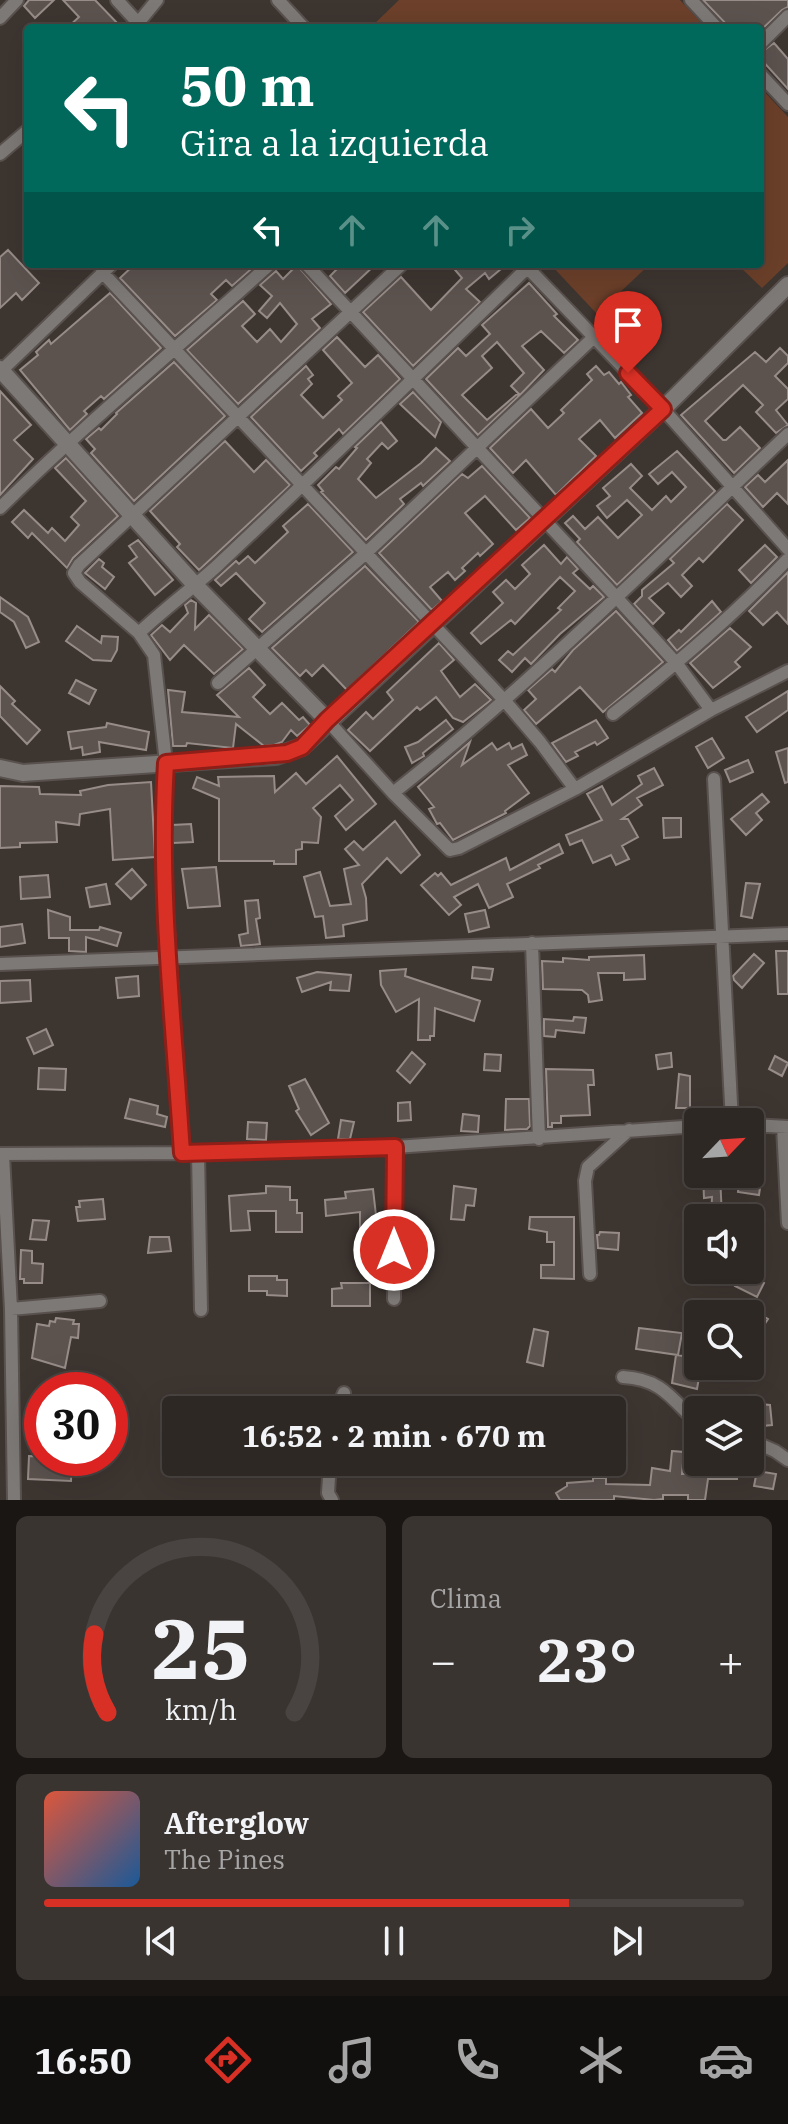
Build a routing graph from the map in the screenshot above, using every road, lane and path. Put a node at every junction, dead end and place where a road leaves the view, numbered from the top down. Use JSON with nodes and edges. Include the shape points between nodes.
{"nodes":[{"id":1,"x":17,"y":0,"type":"edge"},
{"id":2,"x":117,"y":0,"type":"edge"},
{"id":3,"x":157,"y":0,"type":"edge"},
{"id":4,"x":278,"y":0,"type":"edge"},
{"id":5,"x":691,"y":0,"type":"edge"},
{"id":6,"x":788,"y":16,"type":"edge"},
{"id":7,"x":0,"y":18,"type":"edge"},
{"id":8,"x":135,"y":24,"type":"edge"},
{"id":9,"x":138,"y":24,"type":"edge"},
{"id":10,"x":300,"y":24,"type":"edge"},
{"id":11,"x":713,"y":24,"type":"edge"},
{"id":12,"x":764,"y":40,"type":"edge"},
{"id":13,"x":764,"y":78,"type":"edge"},
{"id":14,"x":788,"y":104,"type":"edge"},
{"id":15,"x":24,"y":133,"type":"edge"},
{"id":16,"x":0,"y":154,"type":"edge"},
{"id":17,"x":107,"y":268,"type":"edge"},
{"id":18,"x":266,"y":268,"type":"edge"},
{"id":19,"x":310,"y":268,"type":"edge"},
{"id":20,"x":398,"y":268,"type":"edge"},
{"id":21,"x":523,"y":268,"type":"edge"},
{"id":22,"x":527,"y":268,"type":"edge"},
{"id":23,"x":788,"y":285,"type":"edge"},
{"id":24,"x":350,"y":311,"type":"junction"},
{"id":25,"x":594,"y":337,"type":"junction"},
{"id":26,"x":174,"y":351,"type":"junction"},
{"id":27,"x":1,"y":371,"type":"edge"},
{"id":28,"x":414,"y":379,"type":"junction"},
{"id":29,"x":663,"y":409,"type":"junction"},
{"id":30,"x":238,"y":419,"type":"junction"},
{"id":31,"x":788,"y":434,"type":"edge"},
{"id":32,"x":67,"y":442,"type":"junction"},
{"id":33,"x":477,"y":448,"type":"junction"},
{"id":34,"x":301,"y":486,"type":"junction"},
{"id":35,"x":733,"y":486,"type":"junction"},
{"id":36,"x":0,"y":508,"type":"edge"},
{"id":37,"x":134,"y":514,"type":"junction"},
{"id":38,"x":544,"y":521,"type":"junction"},
{"id":39,"x":788,"y":549,"type":"edge"},
{"id":40,"x":365,"y":554,"type":"junction"},
{"id":41,"x":788,"y":559,"type":"edge"},
{"id":42,"x":196,"y":586,"type":"junction"},
{"id":43,"x":617,"y":598,"type":"junction"},
{"id":44,"x":433,"y":624,"type":"junction"},
{"id":45,"x":139,"y":633,"type":"junction"},
{"id":46,"x":259,"y":649,"type":"junction"},
{"id":47,"x":677,"y":664,"type":"junction"},
{"id":48,"x":788,"y":671,"type":"edge"},
{"id":49,"x":218,"y":683,"type":"dead end"},
{"id":50,"x":504,"y":700,"type":"junction"},
{"id":51,"x":711,"y":710,"type":"junction"},
{"id":52,"x":613,"y":714,"type":"dead end"},
{"id":53,"x":327,"y":720,"type":"junction"},
{"id":54,"x":166,"y":763,"type":"junction"},
{"id":55,"x":0,"y":768,"type":"edge"},
{"id":56,"x":714,"y":779,"type":"dead end"},
{"id":57,"x":575,"y":789,"type":"junction"},
{"id":58,"x":393,"y":793,"type":"junction"},
{"id":59,"x":788,"y":934,"type":"edge"},
{"id":60,"x":723,"y":938,"type":"junction"},
{"id":61,"x":532,"y":943,"type":"junction"},
{"id":62,"x":169,"y":957,"type":"junction"},
{"id":63,"x":0,"y":964,"type":"edge"},
{"id":64,"x":731,"y":1108,"type":"edge"},
{"id":65,"x":764,"y":1126,"type":"edge"},
{"id":66,"x":684,"y":1127,"type":"edge"},
{"id":67,"x":785,"y":1127,"type":"edge"},
{"id":68,"x":629,"y":1130,"type":"junction"},
{"id":69,"x":539,"y":1139,"type":"junction"},
{"id":70,"x":395,"y":1147,"type":"junction"},
{"id":71,"x":182,"y":1153,"type":"junction"},
{"id":72,"x":198,"y":1153,"type":"junction"},
{"id":73,"x":1,"y":1154,"type":"edge"},
{"id":74,"x":788,"y":1223,"type":"edge"},
{"id":75,"x":590,"y":1274,"type":"dead end"},
{"id":76,"x":394,"y":1299,"type":"dead end"},
{"id":77,"x":100,"y":1301,"type":"dead end"},
{"id":78,"x":11,"y":1309,"type":"junction"},
{"id":79,"x":201,"y":1310,"type":"dead end"},
{"id":80,"x":5,"y":1370,"type":"edge"},
{"id":81,"x":623,"y":1377,"type":"dead end"},
{"id":82,"x":344,"y":1393,"type":"dead end"},
{"id":83,"x":343,"y":1396,"type":"edge"},
{"id":84,"x":684,"y":1408,"type":"edge"},
{"id":85,"x":764,"y":1446,"type":"edge"},
{"id":86,"x":788,"y":1460,"type":"edge"},
{"id":87,"x":329,"y":1476,"type":"edge"},
{"id":88,"x":14,"y":1481,"type":"junction"},
{"id":89,"x":0,"y":1484,"type":"edge"},
{"id":90,"x":14,"y":1500,"type":"edge"},
{"id":91,"x":332,"y":1500,"type":"edge"}],
"edges":[{"from":1,"to":7,"type":"street"},
{"from":2,"to":8,"type":"street"},
{"from":3,"to":9,"type":"street"},
{"from":4,"to":10,"type":"street"},
{"from":5,"to":11,"type":"street"},
{"from":6,"to":12,"type":"street"},
{"from":13,"to":14,"type":"street"},
{"from":15,"to":16,"type":"street"},
{"from":17,"to":26,"type":"street"},
{"from":17,"to":27,"type":"street"},
{"from":18,"to":26,"type":"street"},
{"from":19,"to":24,"type":"street"},
{"from":20,"to":24,"type":"street"},
{"from":21,"to":28,"type":"street"},
{"from":22,"to":25,"type":"street"},
{"from":23,"to":29,"type":"street"},
{"from":24,"to":28,"type":"street"},
{"from":24,"to":30,"type":"street"},
{"from":25,"to":29,"type":"street"},
{"from":25,"to":33,"type":"street"},
{"from":26,"to":30,"type":"street"},
{"from":26,"to":32,"type":"street"},
{"from":27,"to":32,"type":"street"},
{"from":28,"to":33,"type":"street"},
{"from":28,"to":34,"type":"street"},
{"from":29,"to":35,"type":"street"},
{"from":29,"to":38,"type":"street"},
{"from":30,"to":34,"type":"street"},
{"from":30,"to":37,"type":"street"},
{"from":31,"to":35,"type":"street"},
{"from":32,"to":36,"type":"street"},
{"from":32,"to":37,"type":"street"},
{"from":33,"to":38,"type":"street"},
{"from":33,"to":40,"type":"street"},
{"from":34,"to":40,"type":"street"},
{"from":34,"to":42,"type":"street"},
{"from":35,"to":39,"type":"street"},
{"from":35,"to":43,"type":"street"},
{"from":37,"to":42,"type":"street"},
{"from":37,"to":45,"type":"street","via":[[74,573]]},
{"from":38,"to":43,"type":"street"},
{"from":38,"to":44,"type":"street"},
{"from":40,"to":44,"type":"street"},
{"from":40,"to":46,"type":"street"},
{"from":41,"to":47,"type":"street"},
{"from":42,"to":45,"type":"street"},
{"from":42,"to":46,"type":"street"},
{"from":43,"to":47,"type":"street"},
{"from":43,"to":50,"type":"street"},
{"from":44,"to":50,"type":"street"},
{"from":44,"to":53,"type":"street"},
{"from":45,"to":54,"type":"street","via":[[154,655]]},
{"from":46,"to":49,"type":"street"},
{"from":46,"to":53,"type":"street"},
{"from":47,"to":51,"type":"street"},
{"from":47,"to":52,"type":"street"},
{"from":48,"to":51,"type":"street"},
{"from":50,"to":57,"type":"street"},
{"from":50,"to":58,"type":"street"},
{"from":51,"to":57,"type":"street"},
{"from":53,"to":54,"type":"street","via":[[302,747],[287,753]]},
{"from":53,"to":58,"type":"street"},
{"from":54,"to":55,"type":"street","via":[[23,773]]},
{"from":54,"to":62,"type":"street"},
{"from":56,"to":60,"type":"street"},
{"from":57,"to":58,"type":"street","via":[[450,850]]},
{"from":59,"to":60,"type":"street"},
{"from":60,"to":61,"type":"street"},
{"from":60,"to":64,"type":"street"},
{"from":61,"to":62,"type":"street"},
{"from":61,"to":69,"type":"street"},
{"from":62,"to":63,"type":"street"},
{"from":62,"to":71,"type":"street"},
{"from":65,"to":67,"type":"street"},
{"from":66,"to":68,"type":"street"},
{"from":67,"to":74,"type":"street"},
{"from":68,"to":69,"type":"street"},
{"from":68,"to":75,"type":"street","via":[[588,1167]]},
{"from":69,"to":70,"type":"street"},
{"from":70,"to":72,"type":"street"},
{"from":70,"to":76,"type":"street"},
{"from":71,"to":72,"type":"street"},
{"from":71,"to":73,"type":"street"},
{"from":72,"to":79,"type":"street"},
{"from":73,"to":78,"type":"street"},
{"from":77,"to":78,"type":"street"},
{"from":78,"to":80,"type":"street"},
{"from":80,"to":88,"type":"street"},
{"from":81,"to":84,"type":"street","via":[[654,1384]]},
{"from":82,"to":83,"type":"street"},
{"from":85,"to":86,"type":"street"},
{"from":87,"to":91,"type":"street"},
{"from":88,"to":89,"type":"street"},
{"from":88,"to":90,"type":"street"}]}
